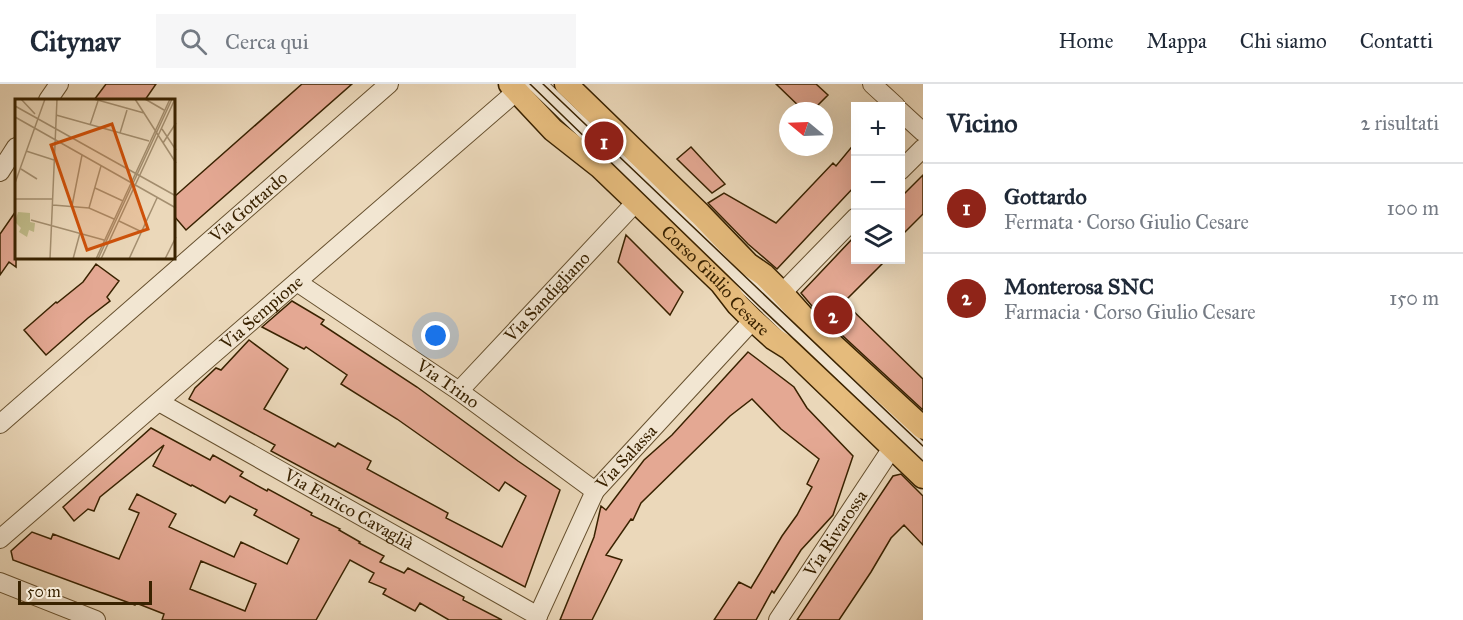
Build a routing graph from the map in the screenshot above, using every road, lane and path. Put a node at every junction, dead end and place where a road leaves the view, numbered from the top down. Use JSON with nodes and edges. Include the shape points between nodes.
{"nodes":[{"id":1,"x":59,"y":84,"type":"edge"},
{"id":2,"x":389,"y":84,"type":"edge"},
{"id":3,"x":566,"y":84,"type":"edge"},
{"id":4,"x":872,"y":84,"type":"edge"},
{"id":5,"x":522,"y":86,"type":"edge"},
{"id":6,"x":49,"y":99,"type":"edge"},
{"id":7,"x":892,"y":102,"type":"edge"},
{"id":8,"x":905,"y":116,"type":"edge"},
{"id":9,"x":923,"y":132,"type":"edge"},
{"id":10,"x":923,"y":148,"type":"edge"},
{"id":11,"x":15,"y":149,"type":"edge"},
{"id":12,"x":905,"y":166,"type":"edge"},
{"id":13,"x":0,"y":172,"type":"edge"},
{"id":14,"x":636,"y":202,"type":"junction"},
{"id":15,"x":851,"y":221,"type":"edge"},
{"id":16,"x":297,"y":282,"type":"junction"},
{"id":17,"x":782,"y":293,"type":"junction"},
{"id":18,"x":753,"y":320,"type":"junction"},
{"id":19,"x":459,"y":391,"type":"junction"},
{"id":20,"x":159,"y":402,"type":"junction"},
{"id":21,"x":0,"y":424,"type":"edge"},
{"id":22,"x":923,"y":428,"type":"edge"},
{"id":23,"x":892,"y":448,"type":"junction"},
{"id":24,"x":923,"y":454,"type":"edge"},
{"id":25,"x":923,"y":477,"type":"edge"},
{"id":26,"x":595,"y":491,"type":"junction"},
{"id":27,"x":0,"y":539,"type":"edge"},
{"id":28,"x":0,"y":582,"type":"edge"},
{"id":29,"x":537,"y":618,"type":"edge"},
{"id":30,"x":96,"y":620,"type":"edge"},
{"id":31,"x":778,"y":620,"type":"edge"}],
"edges":[{"from":1,"to":6,"type":"street"},
{"from":2,"to":21,"type":"street","name":"Via Gottardo"},
{"from":3,"to":17,"type":"main road","name":"Corso Giulio Cesare"},
{"from":4,"to":7,"type":"street"},
{"from":5,"to":14,"type":"main road","name":"Corso Giulio Cesare","via":[[553,130]]},
{"from":5,"to":16,"type":"street","name":"Via Sempione"},
{"from":5,"to":24,"type":"street","name":"Corso Giulio Cesare"},
{"from":8,"to":9,"type":"street"},
{"from":10,"to":12,"type":"street"},
{"from":11,"to":13,"type":"street"},
{"from":14,"to":18,"type":"main road","name":"Corso Giulio Cesare","via":[[721,283]]},
{"from":14,"to":19,"type":"street","name":"Via Sandigliano"},
{"from":15,"to":17,"type":"street"},
{"from":16,"to":19,"type":"street","name":"Via Trino"},
{"from":16,"to":20,"type":"street","name":"Via Sempione"},
{"from":17,"to":22,"type":"main road","name":"Corso Giulio Cesare"},
{"from":18,"to":23,"type":"main road","name":"Corso Giulio Cesare","via":[[790,349]]},
{"from":18,"to":26,"type":"street","name":"Via Salassa"},
{"from":19,"to":26,"type":"street","name":"Via Trino"},
{"from":20,"to":27,"type":"street","name":"Via Sempione"},
{"from":20,"to":29,"type":"street","name":"Via Enrico Cavaglià"},
{"from":23,"to":25,"type":"main road","name":"Corso Giulio Cesare"},
{"from":23,"to":31,"type":"street","name":"Via Rivarossa"},
{"from":26,"to":29,"type":"street","name":"Via Salassa"},
{"from":28,"to":30,"type":"street"}]}
